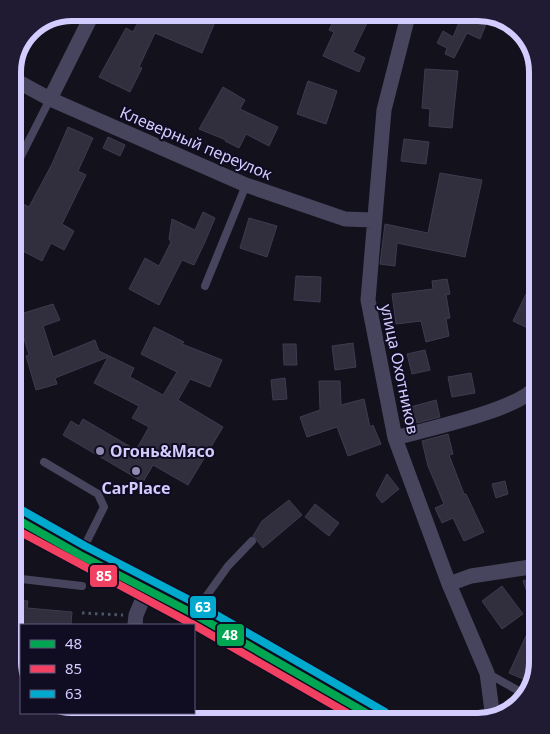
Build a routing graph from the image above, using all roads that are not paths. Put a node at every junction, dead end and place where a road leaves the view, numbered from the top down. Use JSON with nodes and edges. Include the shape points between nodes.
{"nodes":[{"id":1,"x":89,"y":21,"type":"edge"},
{"id":2,"x":408,"y":21,"type":"edge"},
{"id":3,"x":21,"y":83,"type":"edge"},
{"id":4,"x":50,"y":99,"type":"junction"},
{"id":5,"x":21,"y":156,"type":"edge"},
{"id":6,"x":246,"y":185,"type":"junction"},
{"id":7,"x":373,"y":220,"type":"junction"},
{"id":8,"x":205,"y":286,"type":"dead end"},
{"id":9,"x":529,"y":394,"type":"edge"},
{"id":10,"x":395,"y":438,"type":"junction"},
{"id":11,"x":44,"y":462,"type":"dead end"},
{"id":12,"x":21,"y":522,"type":"edge"},
{"id":13,"x":252,"y":541,"type":"dead end"},
{"id":14,"x":80,"y":555,"type":"junction"},
{"id":15,"x":529,"y":567,"type":"edge"},
{"id":16,"x":21,"y":579,"type":"edge"},
{"id":17,"x":449,"y":584,"type":"junction"},
{"id":18,"x":82,"y":586,"type":"dead end"},
{"id":19,"x":148,"y":590,"type":"junction"},
{"id":20,"x":194,"y":614,"type":"junction"},
{"id":21,"x":135,"y":620,"type":"edge"},
{"id":22,"x":487,"y":673,"type":"junction"},
{"id":23,"x":519,"y":691,"type":"edge"},
{"id":24,"x":492,"y":711,"type":"edge"},
{"id":25,"x":364,"y":713,"type":"edge"}],
"edges":[{"from":1,"to":4,"type":"street"},
{"from":2,"to":7,"type":"street","name":"улица Охотников","via":[[384,110]]},
{"from":3,"to":4,"type":"street","name":"Клеверный переулок"},
{"from":4,"to":5,"type":"lane"},
{"from":4,"to":6,"type":"street","name":"Клеверный переулок"},
{"from":6,"to":7,"type":"street","name":"Клеверный переулок","via":[[345,219]]},
{"from":6,"to":8,"type":"lane"},
{"from":7,"to":10,"type":"street","name":"улица Охотников","via":[[368,300]]},
{"from":9,"to":10,"type":"street","via":[[511,404]]},
{"from":10,"to":17,"type":"street","name":"улица Охотников"},
{"from":11,"to":14,"type":"lane","via":[[98,494],[104,507]]},
{"from":12,"to":14,"type":"main road"},
{"from":13,"to":20,"type":"lane","via":[[228,566]]},
{"from":14,"to":19,"type":"main road"},
{"from":15,"to":17,"type":"street","via":[[471,576]]},
{"from":16,"to":18,"type":"lane"},
{"from":17,"to":22,"type":"street","name":"улица Охотников"},
{"from":19,"to":20,"type":"main road"},
{"from":19,"to":21,"type":"street"},
{"from":20,"to":25,"type":"main road"},
{"from":22,"to":23,"type":"lane"},
{"from":22,"to":24,"type":"street","name":"улица Охотников"}]}
